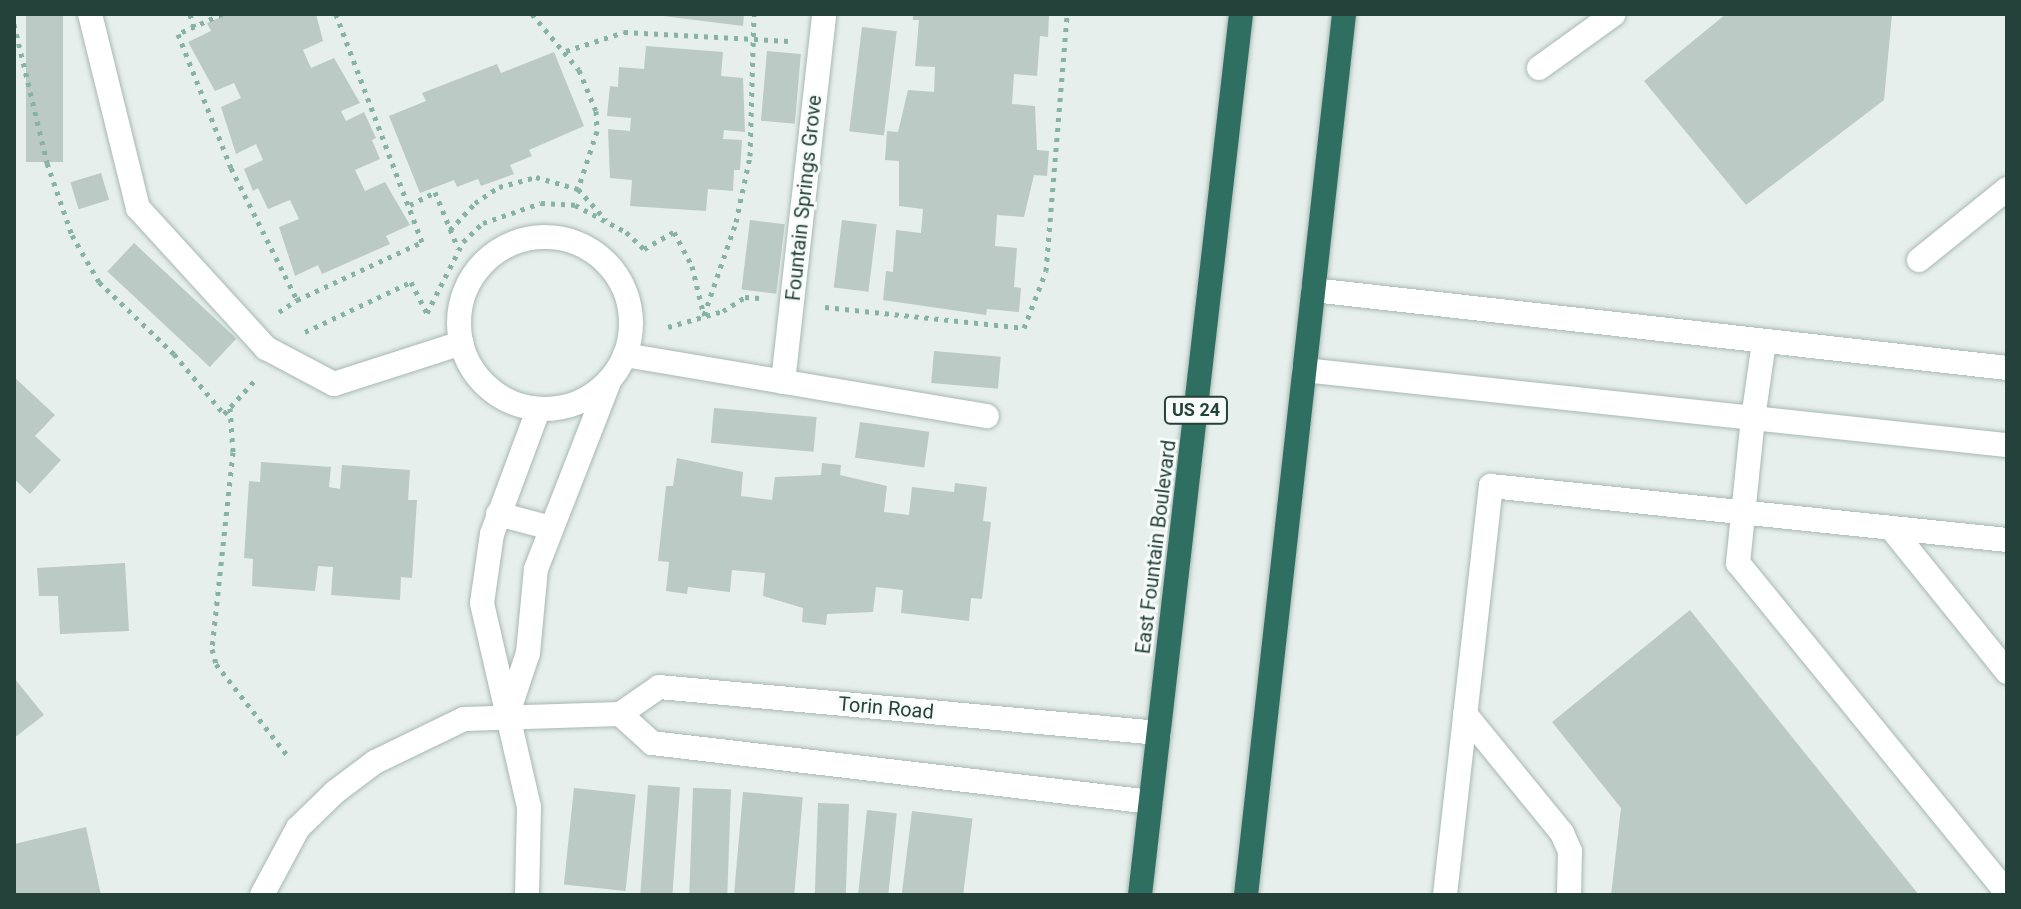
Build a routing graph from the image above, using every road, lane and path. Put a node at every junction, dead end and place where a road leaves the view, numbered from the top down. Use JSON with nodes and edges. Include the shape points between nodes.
{"nodes":[{"id":1,"x":90,"y":14,"type":"edge"},
{"id":2,"x":190,"y":14,"type":"edge"},
{"id":3,"x":222,"y":14,"type":"edge"},
{"id":4,"x":336,"y":14,"type":"edge"},
{"id":5,"x":532,"y":14,"type":"edge"},
{"id":6,"x":754,"y":14,"type":"edge"},
{"id":7,"x":824,"y":14,"type":"edge"},
{"id":8,"x":1067,"y":14,"type":"edge"},
{"id":9,"x":1241,"y":14,"type":"edge"},
{"id":10,"x":1344,"y":14,"type":"edge"},
{"id":11,"x":1614,"y":14,"type":"edge"},
{"id":12,"x":14,"y":24,"type":"edge"},
{"id":13,"x":194,"y":27,"type":"junction"},
{"id":14,"x":822,"y":39,"type":"junction"},
{"id":15,"x":754,"y":41,"type":"junction"},
{"id":16,"x":566,"y":51,"type":"junction"},
{"id":17,"x":1539,"y":68,"type":"dead end"},
{"id":18,"x":578,"y":189,"type":"junction"},
{"id":19,"x":2007,"y":189,"type":"edge"},
{"id":20,"x":410,"y":205,"type":"junction"},
{"id":21,"x":606,"y":221,"type":"junction"},
{"id":22,"x":450,"y":230,"type":"junction"},
{"id":23,"x":458,"y":249,"type":"junction"},
{"id":24,"x":1919,"y":260,"type":"dead end"},
{"id":25,"x":1313,"y":290,"type":"junction"},
{"id":26,"x":297,"y":300,"type":"junction"},
{"id":27,"x":792,"y":300,"type":"junction"},
{"id":28,"x":704,"y":316,"type":"junction"},
{"id":29,"x":1764,"y":342,"type":"junction"},
{"id":30,"x":462,"y":343,"type":"junction"},
{"id":31,"x":628,"y":345,"type":"junction"},
{"id":32,"x":271,"y":351,"type":"junction"},
{"id":33,"x":2007,"y":368,"type":"edge"},
{"id":34,"x":1304,"y":370,"type":"junction"},
{"id":35,"x":610,"y":380,"type":"junction"},
{"id":36,"x":783,"y":382,"type":"junction"},
{"id":37,"x":230,"y":407,"type":"junction"},
{"id":38,"x":538,"y":410,"type":"junction"},
{"id":39,"x":987,"y":416,"type":"dead end"},
{"id":40,"x":1753,"y":418,"type":"junction"},
{"id":41,"x":2007,"y":445,"type":"edge"},
{"id":42,"x":1742,"y":511,"type":"junction"},
{"id":43,"x":498,"y":514,"type":"junction"},
{"id":44,"x":551,"y":528,"type":"junction"},
{"id":45,"x":1891,"y":528,"type":"junction"},
{"id":46,"x":2007,"y":540,"type":"edge"},
{"id":47,"x":2007,"y":672,"type":"edge"},
{"id":48,"x":620,"y":714,"type":"junction"},
{"id":49,"x":1465,"y":714,"type":"junction"},
{"id":50,"x":507,"y":716,"type":"junction"},
{"id":51,"x":1159,"y":733,"type":"junction"},
{"id":52,"x":287,"y":755,"type":"dead end"},
{"id":53,"x":1151,"y":802,"type":"junction"},
{"id":54,"x":2007,"y":893,"type":"edge"},
{"id":55,"x":262,"y":895,"type":"edge"},
{"id":56,"x":527,"y":895,"type":"edge"},
{"id":57,"x":1140,"y":895,"type":"edge"},
{"id":58,"x":1246,"y":895,"type":"edge"},
{"id":59,"x":1445,"y":895,"type":"edge"},
{"id":60,"x":1569,"y":895,"type":"edge"}],
"edges":[{"from":1,"to":32,"type":"street","via":[[138,208]]},
{"from":2,"to":13,"type":"path"},
{"from":3,"to":13,"type":"path"},
{"from":4,"to":20,"type":"path"},
{"from":5,"to":16,"type":"path","via":[[550,40]]},
{"from":6,"to":15,"type":"path"},
{"from":7,"to":14,"type":"street","name":"Fountain Springs Grove"},
{"from":8,"to":27,"type":"path","via":[[1046,271],[1024,328]]},
{"from":9,"to":51,"type":"highway","name":"East Fountain Boulevard","number":"US 24"},
{"from":10,"to":25,"type":"highway"},
{"from":11,"to":17,"type":"street"},
{"from":12,"to":37,"type":"path","via":[[47,163],[88,264],[224,414]]},
{"from":13,"to":26,"type":"path","via":[[178,34],[231,168]]},
{"from":14,"to":15,"type":"path"},
{"from":14,"to":27,"type":"street","name":"Fountain Springs Grove"},
{"from":15,"to":16,"type":"path","via":[[624,32]]},
{"from":15,"to":28,"type":"path","via":[[750,156],[743,197]]},
{"from":16,"to":18,"type":"path","via":[[596,111],[597,131]]},
{"from":18,"to":21,"type":"path"},
{"from":18,"to":22,"type":"path","via":[[557,180],[520,180],[475,203]]},
{"from":19,"to":24,"type":"street"},
{"from":20,"to":22,"type":"path","via":[[435,192]]},
{"from":20,"to":26,"type":"path","via":[[422,242]]},
{"from":21,"to":23,"type":"path","via":[[575,205],[541,203],[483,223]]},
{"from":21,"to":28,"type":"path","via":[[644,249],[674,232],[692,266]]},
{"from":22,"to":23,"type":"path"},
{"from":23,"to":32,"type":"path","via":[[427,313],[411,282]]},
{"from":25,"to":29,"type":"street"},
{"from":25,"to":34,"type":"highway"},
{"from":26,"to":32,"type":"path","via":[[281,308]]},
{"from":27,"to":28,"type":"path","via":[[745,297]]},
{"from":27,"to":36,"type":"street","name":"Fountain Springs Grove"},
{"from":28,"to":31,"type":"path"},
{"from":29,"to":33,"type":"street"},
{"from":29,"to":40,"type":"street"},
{"from":30,"to":31,"type":"street","via":[[463,294],[475,270],[514,243],[540,236],[561,237],[603,260],[629,304]]},
{"from":30,"to":32,"type":"street","via":[[334,384]]},
{"from":30,"to":38,"type":"street","via":[[479,380],[494,393]]},
{"from":31,"to":35,"type":"street"},
{"from":31,"to":36,"type":"street"},
{"from":32,"to":37,"type":"path","via":[[259,377]]},
{"from":34,"to":40,"type":"street"},
{"from":34,"to":58,"type":"highway"},
{"from":35,"to":38,"type":"street","via":[[587,399]]},
{"from":35,"to":44,"type":"street"},
{"from":36,"to":39,"type":"street"},
{"from":37,"to":52,"type":"path","via":[[233,452],[212,649],[216,664]]},
{"from":38,"to":43,"type":"street"},
{"from":40,"to":41,"type":"street"},
{"from":40,"to":42,"type":"street"},
{"from":42,"to":45,"type":"street"},
{"from":42,"to":49,"type":"street","via":[[1491,486]]},
{"from":42,"to":54,"type":"street","via":[[1738,563]]},
{"from":43,"to":44,"type":"street"},
{"from":43,"to":50,"type":"street","via":[[482,603]]},
{"from":44,"to":50,"type":"street","via":[[536,569],[528,653]]},
{"from":45,"to":46,"type":"street"},
{"from":45,"to":47,"type":"street"},
{"from":48,"to":50,"type":"street"},
{"from":48,"to":51,"type":"street","name":"Torin Road","via":[[659,687]]},
{"from":48,"to":53,"type":"street","via":[[652,743]]},
{"from":49,"to":59,"type":"street"},
{"from":49,"to":60,"type":"street","via":[[1562,833],[1570,851]]},
{"from":50,"to":55,"type":"street","via":[[464,719],[375,762],[298,828]]},
{"from":50,"to":56,"type":"street","via":[[530,816]]},
{"from":51,"to":53,"type":"highway","name":"East Fountain Boulevard","number":"US 24"},
{"from":53,"to":57,"type":"highway","name":"East Fountain Boulevard","number":"US 24"}]}
